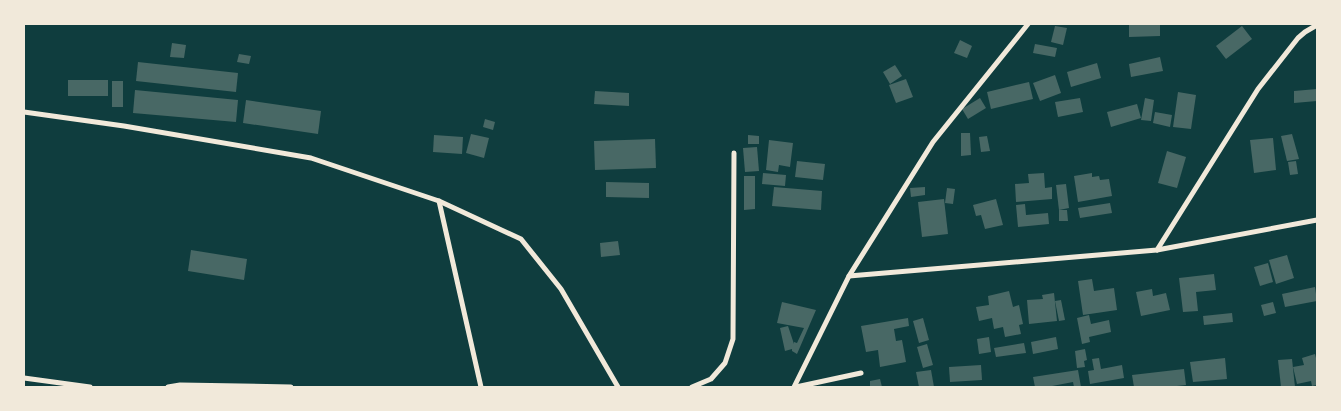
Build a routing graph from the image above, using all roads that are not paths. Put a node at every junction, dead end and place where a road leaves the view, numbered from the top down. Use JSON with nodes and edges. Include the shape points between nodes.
{"nodes":[{"id":1,"x":1028,"y":24,"type":"edge"},
{"id":2,"x":1317,"y":25,"type":"edge"},
{"id":3,"x":24,"y":112,"type":"edge"},
{"id":4,"x":734,"y":153,"type":"dead end"},
{"id":5,"x":440,"y":201,"type":"junction"},
{"id":6,"x":1317,"y":220,"type":"edge"},
{"id":7,"x":1157,"y":250,"type":"junction"},
{"id":8,"x":850,"y":276,"type":"junction"},
{"id":9,"x":861,"y":373,"type":"dead end"},
{"id":10,"x":24,"y":378,"type":"edge"},
{"id":11,"x":90,"y":387,"type":"edge"},
{"id":12,"x":168,"y":387,"type":"edge"},
{"id":13,"x":291,"y":387,"type":"edge"},
{"id":14,"x":481,"y":387,"type":"edge"},
{"id":15,"x":618,"y":387,"type":"edge"},
{"id":16,"x":692,"y":387,"type":"edge"},
{"id":17,"x":795,"y":387,"type":"edge"}],
"edges":[{"from":1,"to":8,"type":"street","via":[[933,142]]},
{"from":2,"to":7,"type":"street","via":[[1298,38],[1258,89]]},
{"from":3,"to":5,"type":"street","via":[[311,158]]},
{"from":4,"to":16,"type":"street","via":[[733,339],[725,363],[711,379]]},
{"from":5,"to":14,"type":"street"},
{"from":5,"to":15,"type":"street","via":[[521,239],[561,290]]},
{"from":6,"to":7,"type":"street"},
{"from":7,"to":8,"type":"street"},
{"from":8,"to":17,"type":"street"},
{"from":9,"to":17,"type":"street"},
{"from":10,"to":11,"type":"street"},
{"from":12,"to":13,"type":"street"}]}
